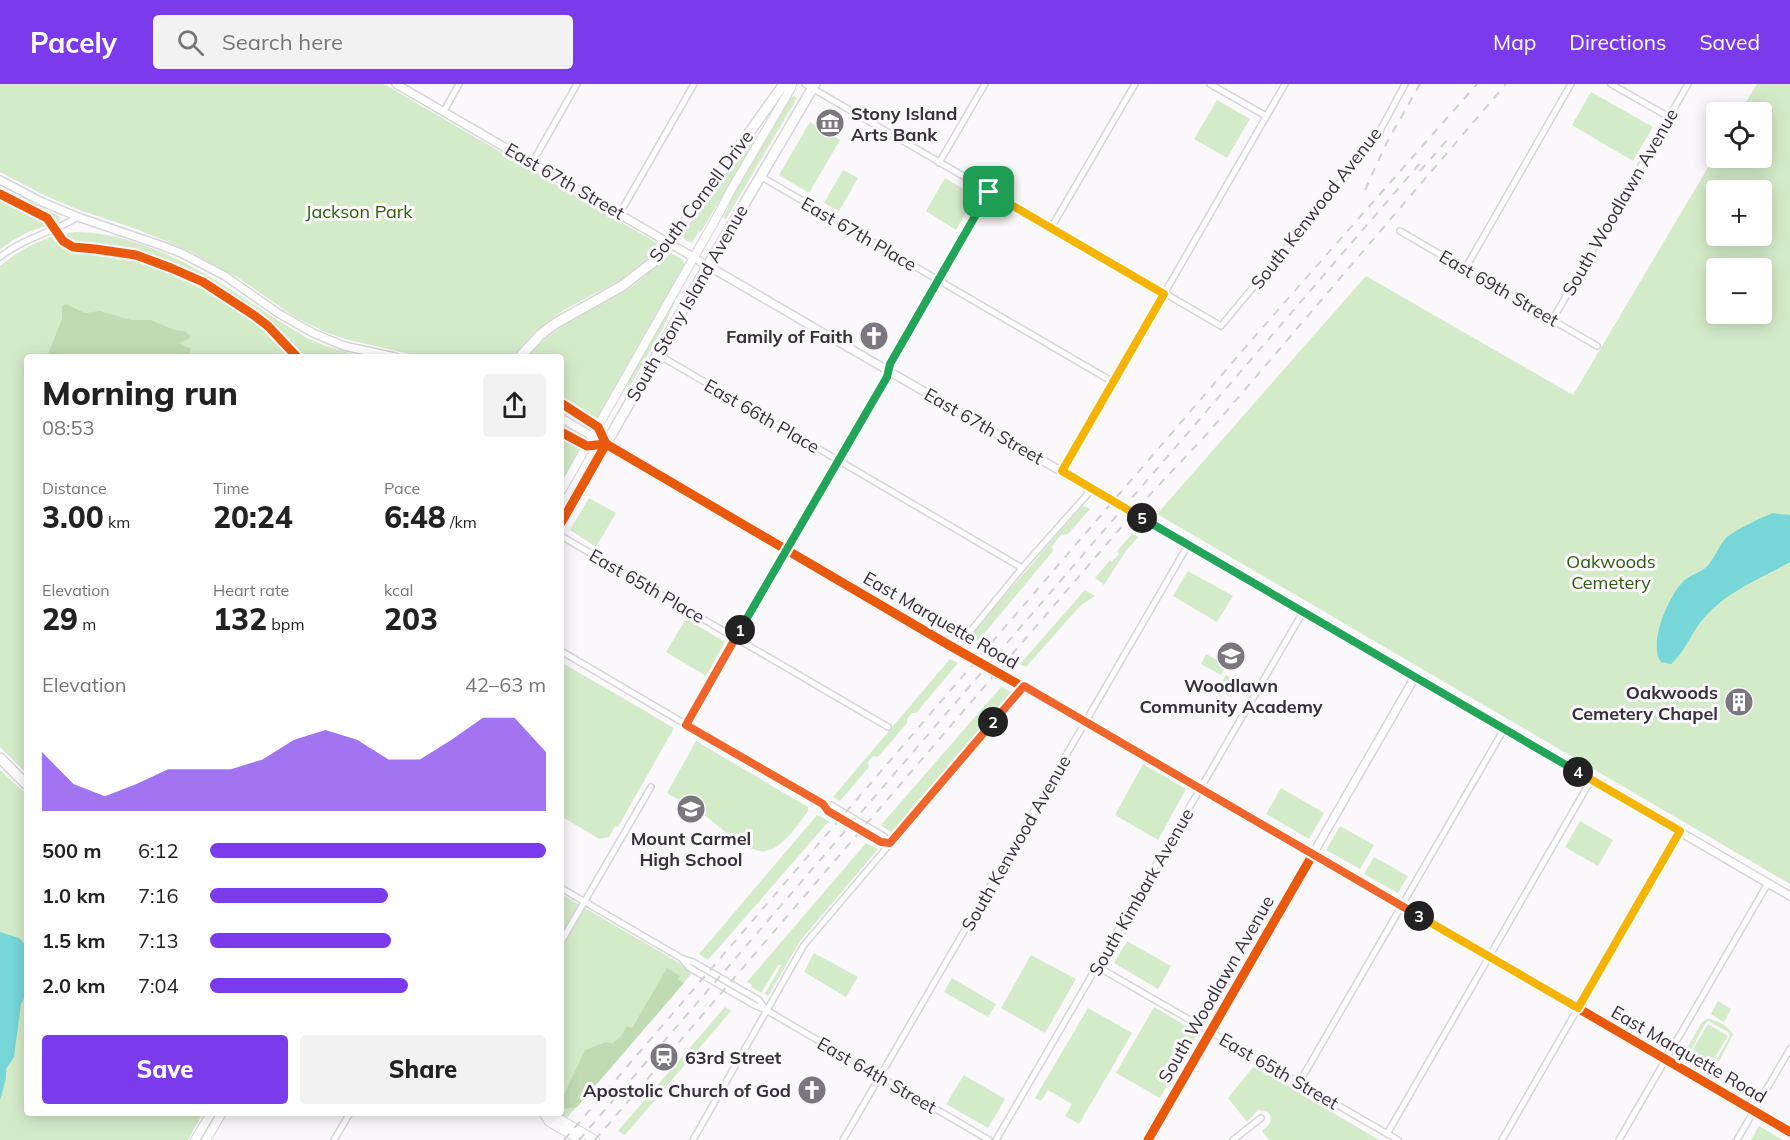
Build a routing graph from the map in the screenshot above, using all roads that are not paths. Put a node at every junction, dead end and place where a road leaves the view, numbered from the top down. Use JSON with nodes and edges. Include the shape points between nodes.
{"nodes":[{"id":1,"x":396,"y":84,"type":"edge"},
{"id":2,"x":459,"y":84,"type":"edge"},
{"id":3,"x":577,"y":84,"type":"edge"},
{"id":4,"x":694,"y":84,"type":"edge"},
{"id":5,"x":784,"y":84,"type":"edge"},
{"id":6,"x":792,"y":84,"type":"edge"},
{"id":7,"x":985,"y":84,"type":"edge"},
{"id":8,"x":1135,"y":84,"type":"edge"},
{"id":9,"x":1210,"y":84,"type":"edge"},
{"id":10,"x":1285,"y":84,"type":"edge"},
{"id":11,"x":1405,"y":84,"type":"edge"},
{"id":12,"x":1571,"y":84,"type":"edge"},
{"id":13,"x":1611,"y":84,"type":"edge"},
{"id":14,"x":1688,"y":84,"type":"edge"},
{"id":15,"x":810,"y":86,"type":"edge"},
{"id":16,"x":444,"y":111,"type":"junction"},
{"id":17,"x":1266,"y":116,"type":"junction"},
{"id":18,"x":1669,"y":117,"type":"junction"},
{"id":19,"x":532,"y":163,"type":"junction"},
{"id":20,"x":939,"y":163,"type":"junction"},
{"id":21,"x":760,"y":176,"type":"junction"},
{"id":22,"x":0,"y":180,"type":"edge"},
{"id":23,"x":989,"y":192,"type":"junction"},
{"id":24,"x":620,"y":213,"type":"junction"},
{"id":25,"x":78,"y":217,"type":"junction"},
{"id":26,"x":1051,"y":228,"type":"junction"},
{"id":27,"x":1400,"y":231,"type":"dead end"},
{"id":28,"x":670,"y":243,"type":"junction"},
{"id":29,"x":0,"y":257,"type":"edge"},
{"id":30,"x":694,"y":257,"type":"junction"},
{"id":31,"x":708,"y":264,"type":"junction"},
{"id":32,"x":1465,"y":268,"type":"junction"},
{"id":33,"x":938,"y":280,"type":"junction"},
{"id":34,"x":1164,"y":294,"type":"junction"},
{"id":35,"x":1552,"y":319,"type":"junction"},
{"id":36,"x":1597,"y":346,"type":"dead end"},
{"id":37,"x":381,"y":354,"type":"edge"},
{"id":38,"x":523,"y":354,"type":"edge"},
{"id":39,"x":657,"y":354,"type":"junction"},
{"id":40,"x":888,"y":370,"type":"junction"},
{"id":41,"x":1113,"y":382,"type":"junction"},
{"id":42,"x":564,"y":420,"type":"edge"},
{"id":43,"x":593,"y":436,"type":"junction"},
{"id":44,"x":606,"y":444,"type":"junction"},
{"id":45,"x":838,"y":460,"type":"junction"},
{"id":46,"x":1062,"y":471,"type":"junction"},
{"id":47,"x":564,"y":486,"type":"edge"},
{"id":48,"x":1092,"y":489,"type":"junction"},
{"id":49,"x":564,"y":518,"type":"edge"},
{"id":50,"x":564,"y":538,"type":"edge"},
{"id":51,"x":1188,"y":545,"type":"junction"},
{"id":52,"x":786,"y":550,"type":"junction"},
{"id":53,"x":1022,"y":568,"type":"junction"},
{"id":54,"x":1303,"y":612,"type":"junction"},
{"id":55,"x":736,"y":638,"type":"junction"},
{"id":56,"x":956,"y":649,"type":"junction"},
{"id":57,"x":564,"y":653,"type":"edge"},
{"id":58,"x":1415,"y":677,"type":"junction"},
{"id":59,"x":1024,"y":686,"type":"junction"},
{"id":60,"x":1086,"y":722,"type":"junction"},
{"id":61,"x":686,"y":725,"type":"junction"},
{"id":62,"x":888,"y":727,"type":"dead end"},
{"id":63,"x":1504,"y":729,"type":"junction"},
{"id":64,"x":0,"y":758,"type":"edge"},
{"id":65,"x":1591,"y":780,"type":"junction"},
{"id":66,"x":24,"y":782,"type":"edge"},
{"id":67,"x":651,"y":787,"type":"dead end"},
{"id":68,"x":1200,"y":788,"type":"junction"},
{"id":69,"x":1680,"y":831,"type":"junction"},
{"id":70,"x":890,"y":843,"type":"junction"},
{"id":71,"x":1313,"y":854,"type":"junction"},
{"id":72,"x":1768,"y":883,"type":"junction"},
{"id":73,"x":564,"y":890,"type":"edge"},
{"id":74,"x":1790,"y":896,"type":"edge"},
{"id":75,"x":585,"y":902,"type":"junction"},
{"id":76,"x":1401,"y":906,"type":"junction"},
{"id":77,"x":564,"y":937,"type":"edge"},
{"id":78,"x":1489,"y":957,"type":"junction"},
{"id":79,"x":1098,"y":967,"type":"junction"},
{"id":80,"x":1578,"y":1008,"type":"junction"},
{"id":81,"x":766,"y":1010,"type":"junction"},
{"id":82,"x":1210,"y":1032,"type":"junction"},
{"id":83,"x":1790,"y":1049,"type":"edge"},
{"id":84,"x":1666,"y":1060,"type":"junction"},
{"id":85,"x":880,"y":1077,"type":"junction"},
{"id":86,"x":1299,"y":1083,"type":"junction"},
{"id":87,"x":1754,"y":1111,"type":"junction"},
{"id":88,"x":208,"y":1116,"type":"edge"},
{"id":89,"x":220,"y":1116,"type":"edge"},
{"id":90,"x":348,"y":1116,"type":"edge"},
{"id":91,"x":544,"y":1116,"type":"edge"},
{"id":92,"x":555,"y":1116,"type":"edge"},
{"id":93,"x":1261,"y":1118,"type":"dead end"},
{"id":94,"x":1790,"y":1132,"type":"edge"},
{"id":95,"x":1387,"y":1134,"type":"junction"},
{"id":96,"x":195,"y":1140,"type":"edge"},
{"id":97,"x":206,"y":1140,"type":"edge"},
{"id":98,"x":334,"y":1140,"type":"edge"},
{"id":99,"x":580,"y":1140,"type":"edge"},
{"id":100,"x":594,"y":1140,"type":"edge"},
{"id":101,"x":693,"y":1140,"type":"edge"},
{"id":102,"x":843,"y":1140,"type":"edge"},
{"id":103,"x":989,"y":1140,"type":"edge"},
{"id":104,"x":996,"y":1140,"type":"edge"},
{"id":105,"x":1148,"y":1140,"type":"edge"},
{"id":106,"x":1233,"y":1140,"type":"edge"},
{"id":107,"x":1398,"y":1140,"type":"edge"},
{"id":108,"x":1502,"y":1140,"type":"edge"},
{"id":109,"x":1619,"y":1140,"type":"edge"},
{"id":110,"x":1737,"y":1140,"type":"edge"}],
"edges":[{"from":1,"to":16,"type":"street","name":"East 67th Street"},
{"from":2,"to":16,"type":"street"},
{"from":3,"to":19,"type":"street"},
{"from":4,"to":24,"type":"street"},
{"from":5,"to":28,"type":"highway","name":"South Cornell Drive"},
{"from":6,"to":30,"type":"main road","name":"South Stony Island Avenue"},
{"from":7,"to":20,"type":"street"},
{"from":8,"to":26,"type":"street"},
{"from":9,"to":17,"type":"street"},
{"from":10,"to":17,"type":"street"},
{"from":11,"to":34,"type":"street","name":"South Kenwood Avenue","via":[[1375,140],[1221,326]]},
{"from":12,"to":32,"type":"street"},
{"from":13,"to":18,"type":"street"},
{"from":14,"to":18,"type":"street","name":"South Woodlawn Avenue"},
{"from":15,"to":20,"type":"street"},
{"from":15,"to":21,"type":"highway","name":"South Stony Island Avenue"},
{"from":16,"to":19,"type":"street","name":"East 67th Street"},
{"from":17,"to":34,"type":"street"},
{"from":18,"to":35,"type":"street","name":"South Woodlawn Avenue"},
{"from":19,"to":24,"type":"street","name":"East 67th Street"},
{"from":20,"to":23,"type":"street"},
{"from":21,"to":31,"type":"highway","name":"South Stony Island Avenue"},
{"from":21,"to":33,"type":"street","name":"East 67th Place"},
{"from":22,"to":25,"type":"street"},
{"from":23,"to":26,"type":"street"},
{"from":23,"to":33,"type":"street"},
{"from":24,"to":28,"type":"street","name":"East 67th Street"},
{"from":25,"to":29,"type":"street","via":[[20,243]]},
{"from":25,"to":37,"type":"street","via":[[181,253],[225,276],[313,333],[344,346]]},
{"from":26,"to":34,"type":"street"},
{"from":27,"to":32,"type":"street","name":"East 69th Street"},
{"from":28,"to":30,"type":"street","name":"East 67th Street"},
{"from":28,"to":38,"type":"highway","name":"South Cornell Drive","via":[[632,279],[556,323]]},
{"from":30,"to":31,"type":"street","name":"East 67th Street"},
{"from":30,"to":43,"type":"main road","name":"South Stony Island Avenue"},
{"from":31,"to":39,"type":"highway","name":"South Stony Island Avenue"},
{"from":31,"to":40,"type":"street","name":"East 67th Street"},
{"from":32,"to":35,"type":"street","name":"East 69th Street"},
{"from":33,"to":40,"type":"street"},
{"from":33,"to":41,"type":"street","name":"East 67th Place"},
{"from":34,"to":41,"type":"street"},
{"from":35,"to":36,"type":"street","name":"East 69th Street"},
{"from":39,"to":44,"type":"highway","name":"South Stony Island Avenue"},
{"from":39,"to":45,"type":"street","name":"East 66th Place"},
{"from":40,"to":45,"type":"street"},
{"from":40,"to":46,"type":"street","name":"East 67th Street"},
{"from":41,"to":46,"type":"street"},
{"from":42,"to":43,"type":"street","name":"East Marquette Road"},
{"from":43,"to":44,"type":"street","name":"East Marquette Road"},
{"from":43,"to":47,"type":"main road","name":"South Stony Island Avenue"},
{"from":44,"to":49,"type":"highway","name":"South Stony Island Avenue"},
{"from":44,"to":52,"type":"street","name":"East Marquette Road"},
{"from":45,"to":52,"type":"street"},
{"from":45,"to":53,"type":"street","name":"East 66th Place"},
{"from":46,"to":48,"type":"street","name":"East 67th Street"},
{"from":48,"to":51,"type":"street","name":"East 67th Street"},
{"from":48,"to":53,"type":"street"},
{"from":50,"to":55,"type":"street","name":"East 65th Place"},
{"from":51,"to":54,"type":"street","name":"East 67th Street"},
{"from":51,"to":60,"type":"street","name":"South Kenwood Avenue"},
{"from":52,"to":55,"type":"street"},
{"from":52,"to":56,"type":"street","name":"East Marquette Road"},
{"from":53,"to":56,"type":"street"},
{"from":54,"to":58,"type":"street","name":"East 67th Street"},
{"from":54,"to":68,"type":"street","name":"South Kimbark Avenue"},
{"from":55,"to":61,"type":"street"},
{"from":55,"to":62,"type":"street","name":"East 65th Place"},
{"from":56,"to":59,"type":"street","name":"East Marquette Road"},
{"from":57,"to":61,"type":"street"},
{"from":58,"to":63,"type":"street","name":"East 67th Street"},
{"from":58,"to":71,"type":"street","name":"South Woodlawn Avenue"},
{"from":59,"to":60,"type":"street","name":"East Marquette Road"},
{"from":59,"to":70,"type":"street"},
{"from":60,"to":68,"type":"street","name":"East Marquette Road"},
{"from":60,"to":85,"type":"street","name":"South Kenwood Avenue"},
{"from":61,"to":70,"type":"street","via":[[881,842]]},
{"from":63,"to":65,"type":"street","name":"East 67th Street"},
{"from":63,"to":76,"type":"street"},
{"from":64,"to":66,"type":"highway"},
{"from":65,"to":69,"type":"street","name":"East 67th Street"},
{"from":65,"to":78,"type":"street"},
{"from":67,"to":75,"type":"street"},
{"from":68,"to":71,"type":"street","name":"East Marquette Road"},
{"from":68,"to":79,"type":"street","name":"South Kimbark Avenue"},
{"from":69,"to":72,"type":"street","name":"East 67th Street"},
{"from":69,"to":80,"type":"street"},
{"from":70,"to":81,"type":"street","via":[[804,945]]},
{"from":71,"to":76,"type":"street","name":"East Marquette Road"},
{"from":71,"to":82,"type":"street","name":"South Woodlawn Avenue"},
{"from":72,"to":74,"type":"street","name":"East 67th Street"},
{"from":72,"to":84,"type":"street"},
{"from":73,"to":75,"type":"street","name":"East 64th Street"},
{"from":75,"to":77,"type":"street"},
{"from":75,"to":81,"type":"street","name":"East 64th Street","via":[[759,1000]]},
{"from":76,"to":78,"type":"street","name":"East Marquette Road"},
{"from":76,"to":86,"type":"street"},
{"from":78,"to":80,"type":"street","name":"East Marquette Road"},
{"from":78,"to":95,"type":"street"},
{"from":79,"to":82,"type":"street","name":"East 65th Street"},
{"from":79,"to":104,"type":"street","name":"South Kimbark Avenue"},
{"from":80,"to":84,"type":"street","name":"East Marquette Road"},
{"from":80,"to":108,"type":"street"},
{"from":81,"to":85,"type":"street","name":"East 64th Street"},
{"from":81,"to":101,"type":"street"},
{"from":82,"to":86,"type":"street","name":"East 65th Street"},
{"from":82,"to":105,"type":"street","name":"South Woodlawn Avenue"},
{"from":83,"to":87,"type":"street"},
{"from":84,"to":87,"type":"street","name":"East Marquette Road"},
{"from":84,"to":109,"type":"street"},
{"from":85,"to":102,"type":"street","name":"South Kenwood Avenue"},
{"from":85,"to":103,"type":"street","name":"East 64th Street"},
{"from":86,"to":95,"type":"street","name":"East 65th Street"},
{"from":87,"to":94,"type":"street","name":"East Marquette Road"},
{"from":87,"to":110,"type":"street"},
{"from":88,"to":96,"type":"main road"},
{"from":89,"to":97,"type":"main road"},
{"from":90,"to":98,"type":"street"},
{"from":91,"to":99,"type":"main road"},
{"from":92,"to":100,"type":"main road"},
{"from":93,"to":106,"type":"street"},
{"from":95,"to":107,"type":"street","name":"East 65th Street"}]}
